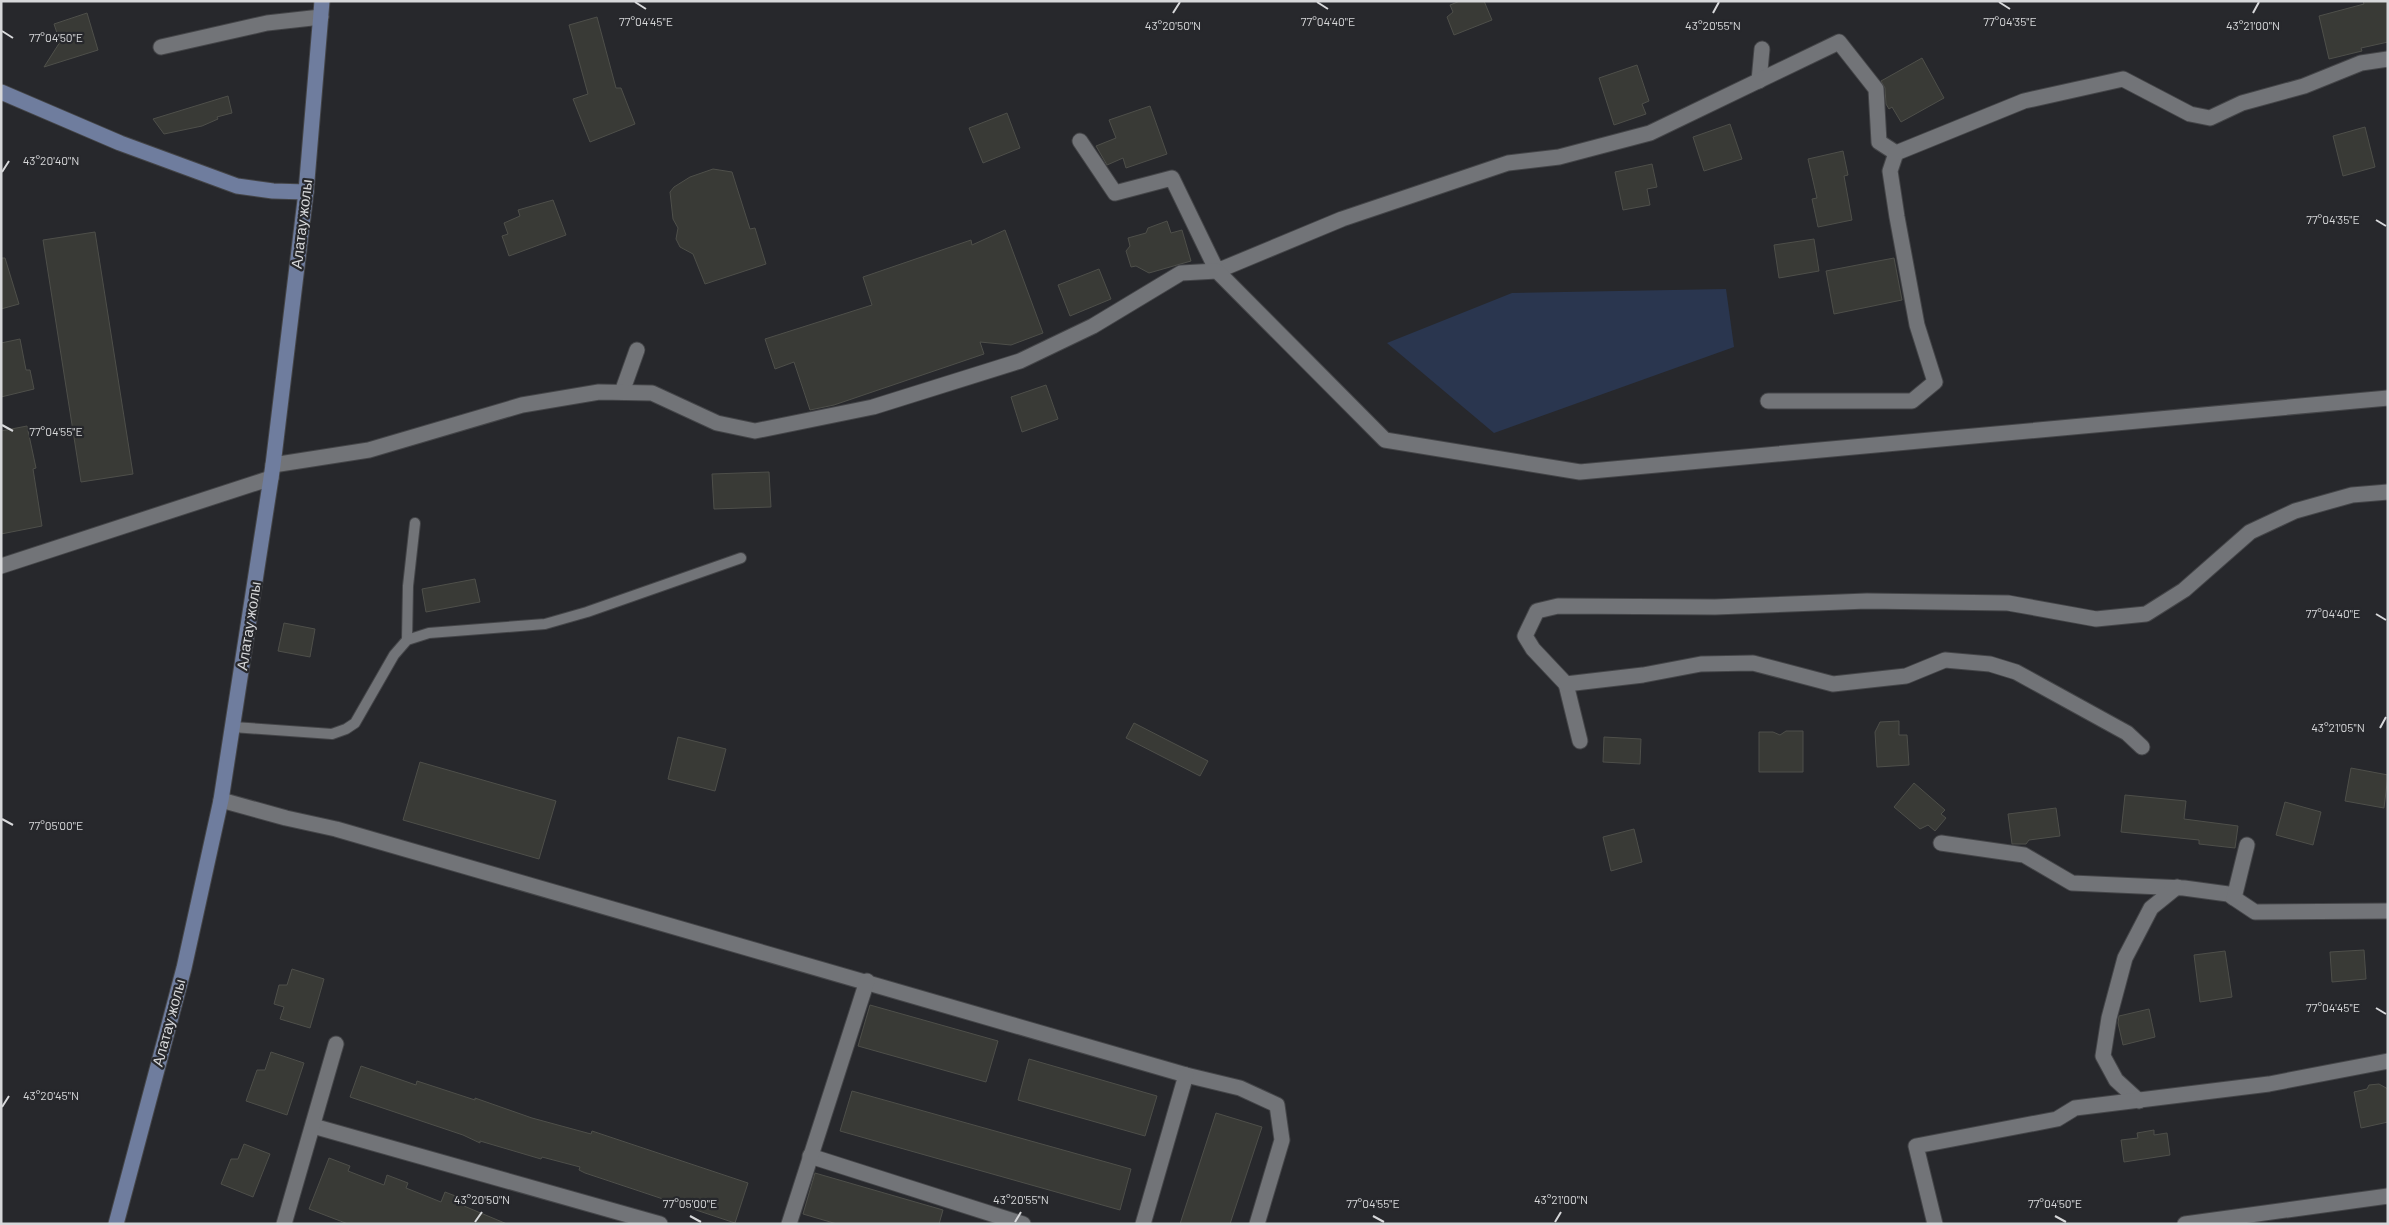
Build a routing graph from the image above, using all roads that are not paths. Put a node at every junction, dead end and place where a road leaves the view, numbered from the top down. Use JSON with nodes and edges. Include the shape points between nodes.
{"nodes":[{"id":1,"x":322,"y":1,"type":"edge"},
{"id":2,"x":321,"y":18,"type":"junction"},
{"id":3,"x":161,"y":47,"type":"dead end"},
{"id":4,"x":1762,"y":49,"type":"dead end"},
{"id":5,"x":2388,"y":59,"type":"edge"},
{"id":6,"x":1759,"y":81,"type":"junction"},
{"id":7,"x":1,"y":92,"type":"edge"},
{"id":8,"x":1080,"y":141,"type":"dead end"},
{"id":9,"x":1896,"y":153,"type":"junction"},
{"id":10,"x":306,"y":192,"type":"junction"},
{"id":11,"x":1217,"y":270,"type":"junction"},
{"id":12,"x":637,"y":350,"type":"dead end"},
{"id":13,"x":622,"y":392,"type":"junction"},
{"id":14,"x":2388,"y":398,"type":"edge"},
{"id":15,"x":1768,"y":401,"type":"dead end"},
{"id":16,"x":272,"y":471,"type":"junction"},
{"id":17,"x":2388,"y":492,"type":"edge"},
{"id":18,"x":416,"y":523,"type":"dead end"},
{"id":19,"x":741,"y":558,"type":"dead end"},
{"id":20,"x":1,"y":566,"type":"edge"},
{"id":21,"x":407,"y":640,"type":"junction"},
{"id":22,"x":1566,"y":684,"type":"junction"},
{"id":23,"x":233,"y":727,"type":"junction"},
{"id":24,"x":1580,"y":740,"type":"dead end"},
{"id":25,"x":2142,"y":746,"type":"dead end"},
{"id":26,"x":222,"y":800,"type":"junction"},
{"id":27,"x":1941,"y":843,"type":"dead end"},
{"id":28,"x":2247,"y":845,"type":"dead end"},
{"id":29,"x":2176,"y":887,"type":"junction"},
{"id":30,"x":2234,"y":898,"type":"junction"},
{"id":31,"x":2388,"y":911,"type":"edge"},
{"id":32,"x":867,"y":982,"type":"junction"},
{"id":33,"x":336,"y":1044,"type":"dead end"},
{"id":34,"x":2388,"y":1061,"type":"edge"},
{"id":35,"x":1186,"y":1075,"type":"junction"},
{"id":36,"x":2139,"y":1102,"type":"junction"},
{"id":37,"x":313,"y":1126,"type":"junction"},
{"id":38,"x":810,"y":1156,"type":"junction"},
{"id":39,"x":2388,"y":1196,"type":"edge"},
{"id":40,"x":116,"y":1224,"type":"edge"},
{"id":41,"x":284,"y":1224,"type":"edge"},
{"id":42,"x":660,"y":1224,"type":"edge"},
{"id":43,"x":789,"y":1224,"type":"edge"},
{"id":44,"x":1023,"y":1224,"type":"edge"},
{"id":45,"x":1143,"y":1224,"type":"edge"},
{"id":46,"x":1257,"y":1224,"type":"edge"},
{"id":47,"x":1935,"y":1224,"type":"edge"},
{"id":48,"x":2185,"y":1224,"type":"edge"}],
"edges":[{"from":1,"to":2,"type":"main road","name":"Алатау жолы"},
{"from":2,"to":3,"type":"street","via":[[267,23]]},
{"from":2,"to":10,"type":"main road","name":"Алатау жолы"},
{"from":4,"to":6,"type":"street"},
{"from":5,"to":9,"type":"street","via":[[2361,63],[2304,86],[2242,103],[2210,118],[2190,114],[2123,79],[2024,101]]},
{"from":6,"to":9,"type":"street","via":[[1839,42],[1876,89],[1879,142]]},
{"from":6,"to":11,"type":"street","via":[[1650,132],[1559,158],[1508,163],[1342,219]]},
{"from":7,"to":10,"type":"main road","via":[[120,143],[237,186]]},
{"from":8,"to":11,"type":"street","via":[[1116,193],[1172,178]]},
{"from":9,"to":15,"type":"street","via":[[1890,172],[1897,217],[1917,325],[1935,382],[1912,401]]},
{"from":10,"to":16,"type":"main road","name":"Алатау жолы"},
{"from":11,"to":13,"type":"street","via":[[1181,273],[1093,326],[1020,361],[873,406],[755,431],[717,423],[652,393]]},
{"from":11,"to":14,"type":"street","via":[[1385,440],[1580,472]]},
{"from":12,"to":13,"type":"street"},
{"from":13,"to":16,"type":"street","via":[[599,392],[522,405],[369,450]]},
{"from":16,"to":20,"type":"street"},
{"from":16,"to":23,"type":"main road","name":"Алатау жолы"},
{"from":17,"to":22,"type":"street","via":[[2352,495],[2295,511],[2250,532],[2184,590],[2146,614],[2096,619],[2008,602],[1867,601],[1716,607],[1558,606],[1537,611],[1524,636]]},
{"from":18,"to":21,"type":"lane","via":[[408,586]]},
{"from":19,"to":21,"type":"lane","via":[[545,624],[429,633]]},
{"from":21,"to":23,"type":"lane","via":[[394,655],[355,723],[346,729],[332,734]]},
{"from":22,"to":24,"type":"street"},
{"from":22,"to":25,"type":"street","via":[[1701,664],[1754,663],[1833,684],[1906,676],[1945,660],[1990,664],[2016,672],[2127,733]]},
{"from":23,"to":26,"type":"main road","name":"Алатау жолы"},
{"from":26,"to":32,"type":"street","via":[[336,829]]},
{"from":26,"to":40,"type":"main road","name":"Алатау жолы","via":[[184,968]]},
{"from":27,"to":29,"type":"street","via":[[2024,855],[2072,883]]},
{"from":28,"to":30,"type":"street"},
{"from":29,"to":30,"type":"street","via":[[2228,894]]},
{"from":29,"to":36,"type":"street","via":[[2151,908],[2125,958],[2109,1018],[2103,1056],[2116,1080]]},
{"from":30,"to":31,"type":"street","via":[[2255,912]]},
{"from":32,"to":35,"type":"street"},
{"from":32,"to":38,"type":"street"},
{"from":33,"to":37,"type":"street"},
{"from":34,"to":36,"type":"street","via":[[2269,1084]]},
{"from":35,"to":45,"type":"street"},
{"from":35,"to":46,"type":"street","via":[[1240,1088],[1277,1105],[1282,1140]]},
{"from":36,"to":47,"type":"street","via":[[2075,1108],[2056,1119],[1916,1146]]},
{"from":37,"to":41,"type":"street"},
{"from":37,"to":42,"type":"street"},
{"from":38,"to":43,"type":"street"},
{"from":38,"to":44,"type":"street"},
{"from":39,"to":48,"type":"street"}]}
